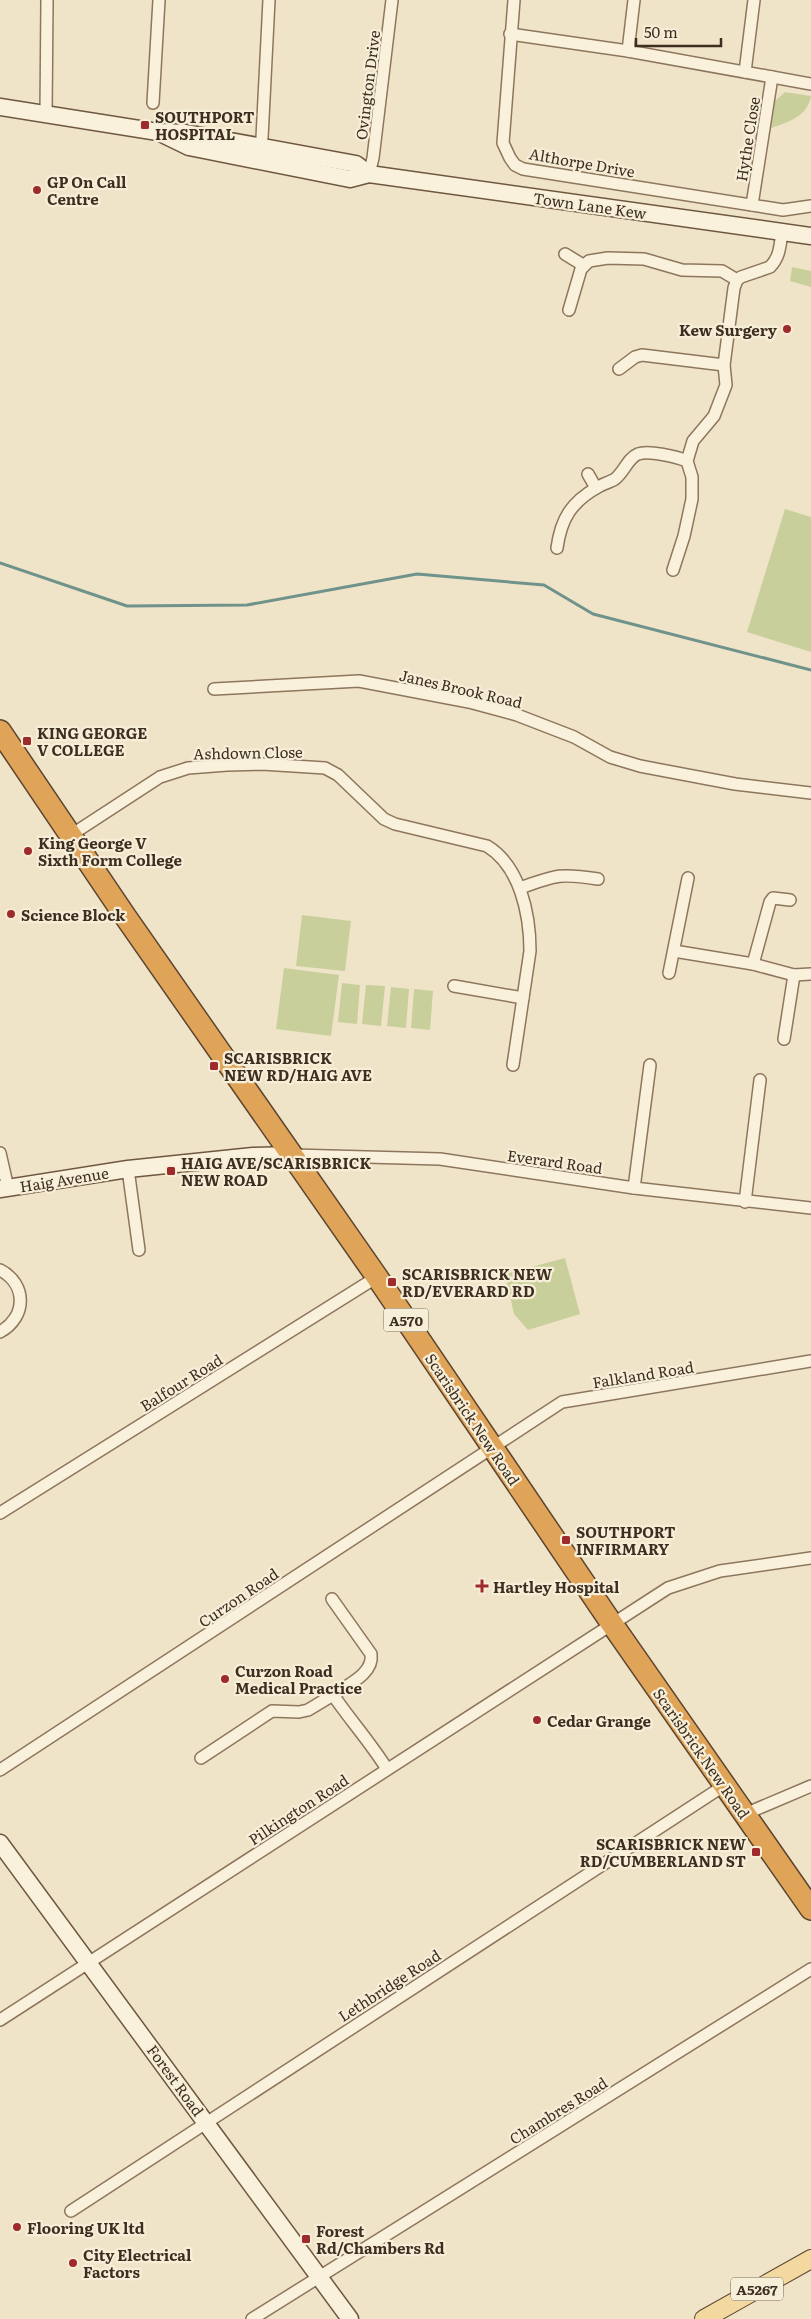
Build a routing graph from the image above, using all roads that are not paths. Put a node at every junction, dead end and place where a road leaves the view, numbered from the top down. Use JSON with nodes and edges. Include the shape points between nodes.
{"nodes":[{"id":1,"x":47,"y":0,"type":"edge"},
{"id":2,"x":159,"y":0,"type":"edge"},
{"id":3,"x":269,"y":0,"type":"edge"},
{"id":4,"x":392,"y":0,"type":"edge"},
{"id":5,"x":514,"y":0,"type":"edge"},
{"id":6,"x":634,"y":0,"type":"edge"},
{"id":7,"x":754,"y":0,"type":"edge"},
{"id":8,"x":510,"y":34,"type":"junction"},
{"id":9,"x":628,"y":51,"type":"junction"},
{"id":10,"x":745,"y":72,"type":"junction"},
{"id":11,"x":772,"y":77,"type":"junction"},
{"id":12,"x":811,"y":84,"type":"edge"},
{"id":13,"x":153,"y":103,"type":"dead end"},
{"id":14,"x":0,"y":108,"type":"edge"},
{"id":15,"x":46,"y":115,"type":"junction"},
{"id":16,"x":262,"y":138,"type":"dead end"},
{"id":17,"x":369,"y":174,"type":"junction"},
{"id":18,"x":752,"y":205,"type":"junction"},
{"id":19,"x":811,"y":206,"type":"edge"},
{"id":20,"x":782,"y":232,"type":"junction"},
{"id":21,"x":811,"y":236,"type":"edge"},
{"id":22,"x":565,"y":254,"type":"dead end"},
{"id":23,"x":584,"y":265,"type":"junction"},
{"id":24,"x":737,"y":280,"type":"junction"},
{"id":25,"x":570,"y":310,"type":"dead end"},
{"id":26,"x":724,"y":365,"type":"junction"},
{"id":27,"x":619,"y":369,"type":"dead end"},
{"id":28,"x":687,"y":461,"type":"junction"},
{"id":29,"x":588,"y":474,"type":"dead end"},
{"id":30,"x":596,"y":488,"type":"junction"},
{"id":31,"x":557,"y":548,"type":"dead end"},
{"id":32,"x":673,"y":570,"type":"dead end"},
{"id":33,"x":214,"y":689,"type":"dead end"},
{"id":34,"x":0,"y":731,"type":"edge"},
{"id":35,"x":811,"y":793,"type":"edge"},
{"id":36,"x":71,"y":835,"type":"junction"},
{"id":37,"x":688,"y":878,"type":"dead end"},
{"id":38,"x":598,"y":879,"type":"dead end"},
{"id":39,"x":520,"y":888,"type":"junction"},
{"id":40,"x":790,"y":900,"type":"dead end"},
{"id":41,"x":674,"y":950,"type":"junction"},
{"id":42,"x":753,"y":964,"type":"junction"},
{"id":43,"x":670,"y":973,"type":"dead end"},
{"id":44,"x":811,"y":974,"type":"edge"},
{"id":45,"x":794,"y":975,"type":"junction"},
{"id":46,"x":454,"y":986,"type":"dead end"},
{"id":47,"x":523,"y":998,"type":"junction"},
{"id":48,"x":784,"y":1039,"type":"dead end"},
{"id":49,"x":513,"y":1065,"type":"dead end"},
{"id":50,"x":650,"y":1065,"type":"dead end"},
{"id":51,"x":760,"y":1080,"type":"dead end"},
{"id":52,"x":0,"y":1153,"type":"edge"},
{"id":53,"x":293,"y":1155,"type":"junction"},
{"id":54,"x":128,"y":1169,"type":"junction"},
{"id":55,"x":4,"y":1188,"type":"edge"},
{"id":56,"x":634,"y":1188,"type":"junction"},
{"id":57,"x":745,"y":1202,"type":"junction"},
{"id":58,"x":811,"y":1208,"type":"edge"},
{"id":59,"x":139,"y":1250,"type":"dead end"},
{"id":60,"x":0,"y":1270,"type":"edge"},
{"id":61,"x":377,"y":1277,"type":"junction"},
{"id":62,"x":0,"y":1332,"type":"edge"},
{"id":63,"x":811,"y":1361,"type":"edge"},
{"id":64,"x":492,"y":1447,"type":"junction"},
{"id":65,"x":0,"y":1512,"type":"edge"},
{"id":66,"x":811,"y":1558,"type":"edge"},
{"id":67,"x":332,"y":1600,"type":"dead end"},
{"id":68,"x":612,"y":1624,"type":"junction"},
{"id":69,"x":333,"y":1695,"type":"junction"},
{"id":70,"x":201,"y":1758,"type":"dead end"},
{"id":71,"x":388,"y":1769,"type":"junction"},
{"id":72,"x":0,"y":1770,"type":"edge"},
{"id":73,"x":725,"y":1785,"type":"junction"},
{"id":74,"x":811,"y":1786,"type":"edge"},
{"id":75,"x":745,"y":1814,"type":"junction"},
{"id":76,"x":0,"y":1843,"type":"edge"},
{"id":77,"x":811,"y":1910,"type":"edge"},
{"id":78,"x":89,"y":1963,"type":"junction"},
{"id":79,"x":811,"y":1969,"type":"edge"},
{"id":80,"x":0,"y":2020,"type":"edge"},
{"id":81,"x":206,"y":2122,"type":"junction"},
{"id":82,"x":71,"y":2211,"type":"dead end"},
{"id":83,"x":811,"y":2259,"type":"edge"},
{"id":84,"x":321,"y":2277,"type":"junction"},
{"id":85,"x":252,"y":2319,"type":"edge"},
{"id":86,"x":350,"y":2319,"type":"edge"},
{"id":87,"x":704,"y":2319,"type":"edge"}],
"edges":[{"from":1,"to":15,"type":"street"},
{"from":2,"to":13,"type":"street"},
{"from":3,"to":16,"type":"street"},
{"from":4,"to":17,"type":"street","name":"Ovington Drive"},
{"from":5,"to":8,"type":"street","name":"Althorpe Drive"},
{"from":6,"to":9,"type":"street"},
{"from":7,"to":10,"type":"street"},
{"from":8,"to":9,"type":"street"},
{"from":8,"to":18,"type":"street","name":"Althorpe Drive","via":[[503,143],[515,165],[523,169]]},
{"from":9,"to":10,"type":"street"},
{"from":10,"to":11,"type":"street"},
{"from":11,"to":12,"type":"street"},
{"from":11,"to":18,"type":"street","name":"Hythe Close"},
{"from":14,"to":15,"type":"street","name":"Town Lane Kew"},
{"from":15,"to":17,"type":"street","name":"Town Lane Kew","via":[[158,132],[186,133],[356,164]]},
{"from":17,"to":20,"type":"street","name":"Town Lane Kew"},
{"from":18,"to":19,"type":"street","name":"Althorpe Drive","via":[[783,210]]},
{"from":20,"to":21,"type":"street","name":"Town Lane Kew"},
{"from":20,"to":24,"type":"street","via":[[778,257],[770,267]]},
{"from":22,"to":23,"type":"street"},
{"from":23,"to":24,"type":"street","via":[[608,258],[644,259],[682,270],[722,271]]},
{"from":23,"to":25,"type":"street"},
{"from":24,"to":26,"type":"street"},
{"from":26,"to":27,"type":"street","via":[[642,355]]},
{"from":26,"to":28,"type":"street","via":[[726,384],[714,416],[693,441]]},
{"from":28,"to":30,"type":"street","via":[[644,452],[637,454],[615,478]]},
{"from":28,"to":32,"type":"street","via":[[692,477],[692,498]]},
{"from":29,"to":30,"type":"street"},
{"from":30,"to":31,"type":"street","via":[[567,514],[560,526]]},
{"from":33,"to":35,"type":"street","name":"Janes Brook Road","via":[[359,681],[469,702],[517,715],[574,737],[610,757],[640,766],[735,784]]},
{"from":34,"to":36,"type":"highway","name":"Scarisbrick New Road","number":"A570"},
{"from":36,"to":39,"type":"street","name":"Ashdown Close","via":[[160,777],[188,768],[262,764],[325,768],[338,775],[384,819],[487,846],[497,852],[507,863]]},
{"from":36,"to":53,"type":"highway","name":"Scarisbrick New Road","number":"A570"},
{"from":37,"to":41,"type":"street"},
{"from":38,"to":39,"type":"street","via":[[555,875]]},
{"from":39,"to":47,"type":"street","name":"Ashdown Close","via":[[530,933]]},
{"from":40,"to":42,"type":"street","via":[[773,898],[770,902]]},
{"from":41,"to":42,"type":"street"},
{"from":41,"to":43,"type":"street"},
{"from":42,"to":45,"type":"street"},
{"from":44,"to":45,"type":"street"},
{"from":45,"to":48,"type":"street"},
{"from":46,"to":47,"type":"street"},
{"from":47,"to":49,"type":"street","name":"Ashdown Close"},
{"from":50,"to":56,"type":"street"},
{"from":51,"to":57,"type":"street"},
{"from":52,"to":55,"type":"street"},
{"from":53,"to":54,"type":"street","name":"Haig Avenue"},
{"from":53,"to":56,"type":"street","name":"Everard Road","via":[[440,1160]]},
{"from":53,"to":61,"type":"highway","name":"Scarisbrick New Road","number":"A570"},
{"from":54,"to":55,"type":"street","name":"Haig Avenue"},
{"from":54,"to":59,"type":"street","name":"Haig Avenue"},
{"from":56,"to":57,"type":"street","name":"Everard Road"},
{"from":57,"to":58,"type":"street","name":"Everard Road"},
{"from":60,"to":62,"type":"street","via":[[8,1274],[21,1293],[18,1316]]},
{"from":61,"to":64,"type":"highway","name":"Scarisbrick New Road","number":"A570"},
{"from":61,"to":65,"type":"street","name":"Balfour Road"},
{"from":63,"to":64,"type":"street","name":"Falkland Road","via":[[562,1402]]},
{"from":64,"to":68,"type":"highway","name":"Scarisbrick New Road","number":"A570"},
{"from":64,"to":72,"type":"street","name":"Curzon Road"},
{"from":66,"to":68,"type":"street","name":"Pilkington Road","via":[[720,1570],[668,1588]]},
{"from":67,"to":69,"type":"street","via":[[371,1654],[372,1662],[369,1670]]},
{"from":68,"to":71,"type":"street","name":"Pilkington Road"},
{"from":68,"to":73,"type":"highway","name":"Scarisbrick New Road","number":"A570"},
{"from":69,"to":70,"type":"street","via":[[308,1710],[272,1711]]},
{"from":69,"to":71,"type":"street"},
{"from":71,"to":78,"type":"street","name":"Pilkington Road"},
{"from":73,"to":75,"type":"highway","name":"Scarisbrick New Road","number":"A570"},
{"from":73,"to":81,"type":"street","name":"Lethbridge Road"},
{"from":74,"to":75,"type":"street"},
{"from":75,"to":77,"type":"highway","name":"Scarisbrick New Road","number":"A570"},
{"from":76,"to":78,"type":"street","name":"Forest Road"},
{"from":78,"to":80,"type":"street","name":"Pilkington Road"},
{"from":78,"to":81,"type":"street","name":"Forest Road"},
{"from":79,"to":84,"type":"street","name":"Chambres Road"},
{"from":81,"to":82,"type":"street","name":"Lethbridge Road"},
{"from":81,"to":84,"type":"street","name":"Forest Road"},
{"from":83,"to":87,"type":"main road","number":"A5267"},
{"from":84,"to":85,"type":"street","name":"Chambres Road"},
{"from":84,"to":86,"type":"street","name":"Forest Road"}]}
